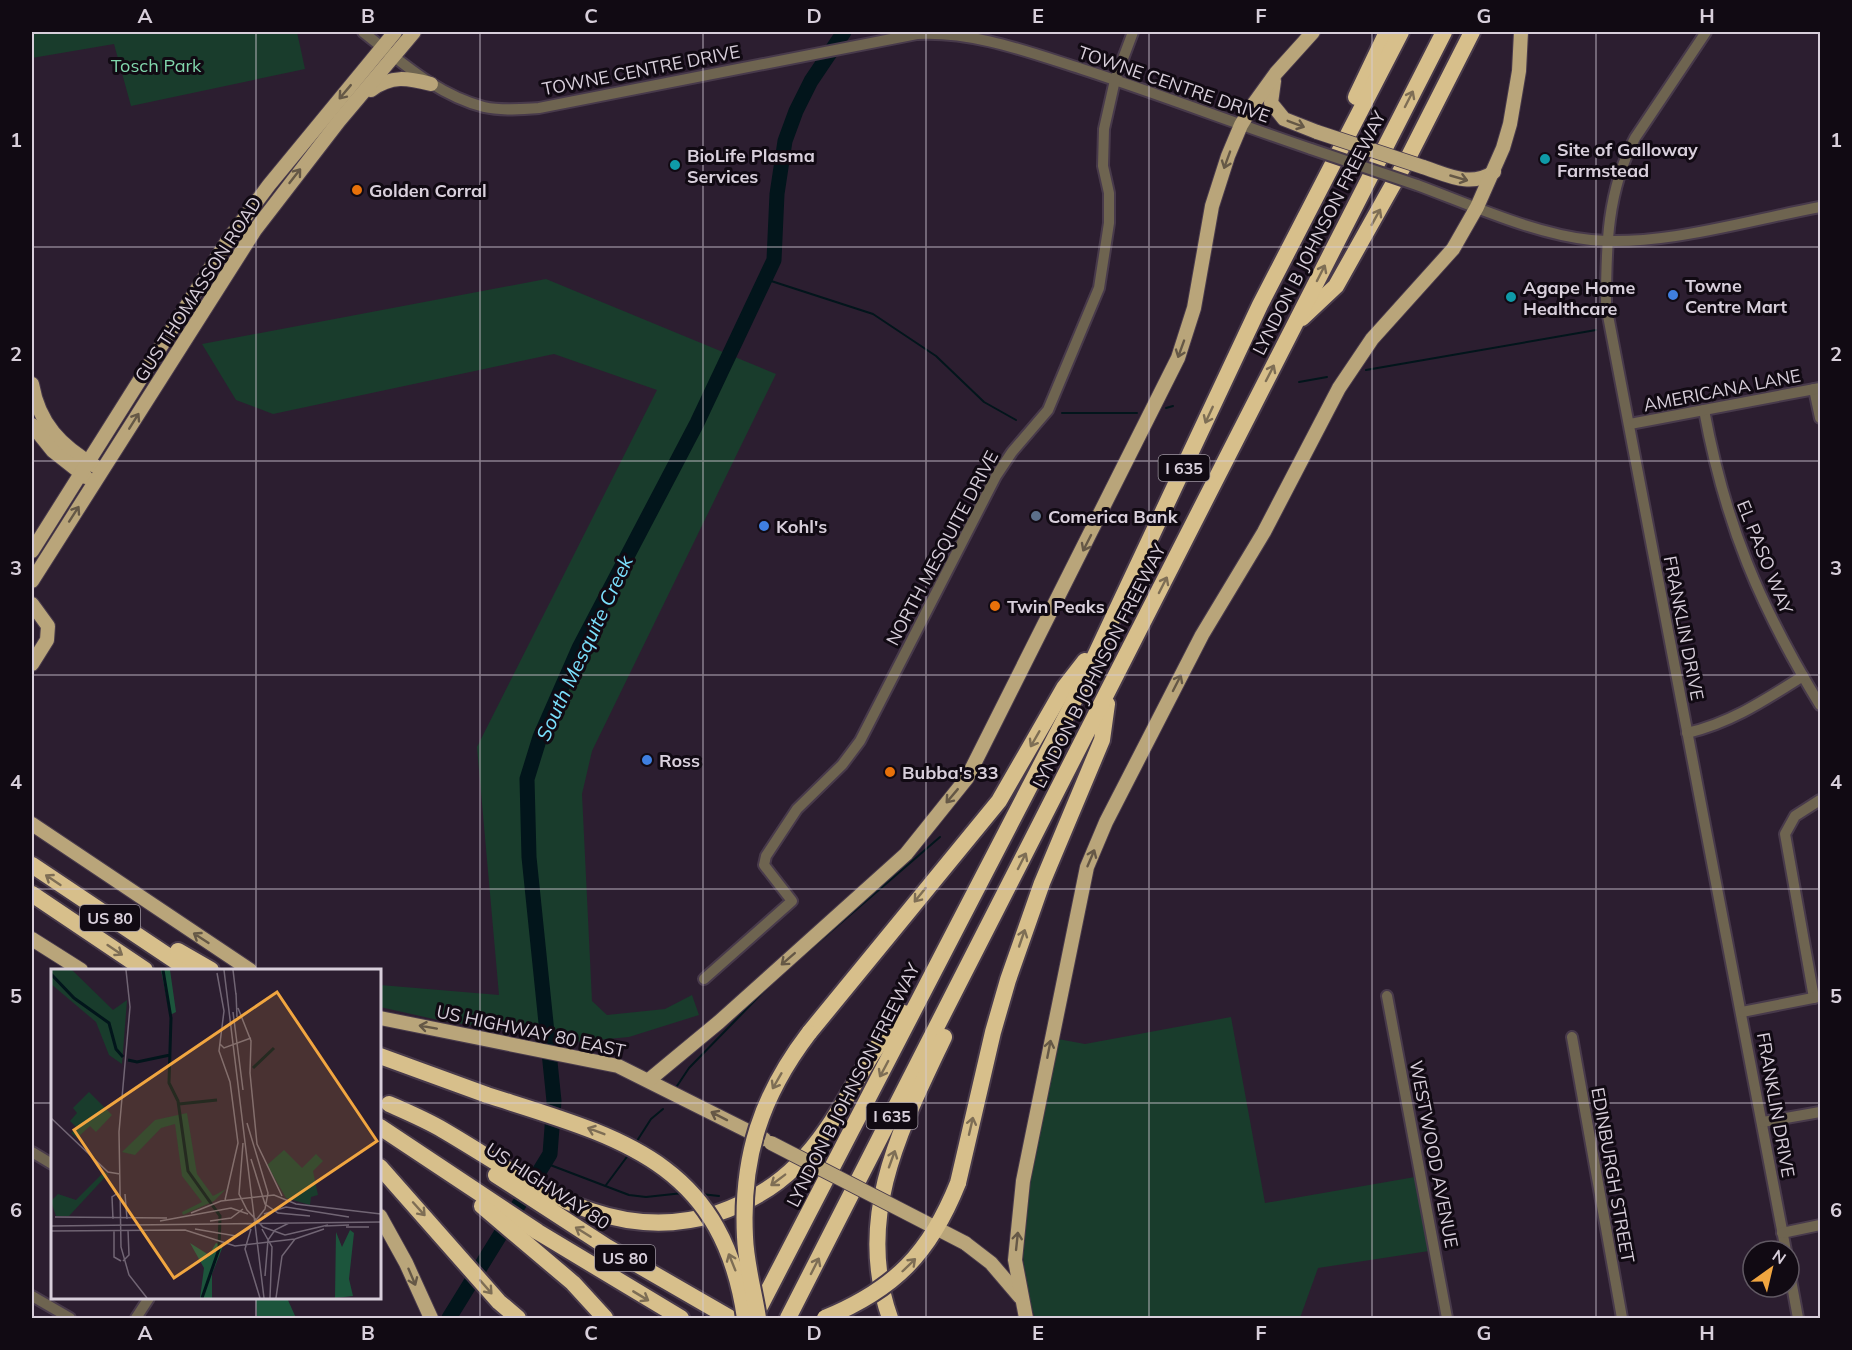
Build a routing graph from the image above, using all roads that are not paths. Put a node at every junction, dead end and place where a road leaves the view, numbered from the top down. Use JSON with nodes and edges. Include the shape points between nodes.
{"nodes":[{"id":1,"x":363,"y":32,"type":"edge"},
{"id":2,"x":396,"y":32,"type":"edge"},
{"id":3,"x":414,"y":32,"type":"edge"},
{"id":4,"x":1133,"y":32,"type":"edge"},
{"id":5,"x":1313,"y":32,"type":"edge"},
{"id":6,"x":1387,"y":32,"type":"edge"},
{"id":7,"x":1401,"y":32,"type":"edge"},
{"id":8,"x":1444,"y":32,"type":"edge"},
{"id":9,"x":1472,"y":32,"type":"edge"},
{"id":10,"x":1521,"y":32,"type":"edge"},
{"id":11,"x":1706,"y":32,"type":"edge"},
{"id":12,"x":383,"y":47,"type":"junction"},
{"id":13,"x":394,"y":56,"type":"junction"},
{"id":14,"x":1276,"y":73,"type":"junction"},
{"id":15,"x":1115,"y":80,"type":"junction"},
{"id":16,"x":431,"y":84,"type":"junction"},
{"id":17,"x":359,"y":98,"type":"junction"},
{"id":18,"x":1241,"y":126,"type":"junction"},
{"id":19,"x":300,"y":146,"type":"junction"},
{"id":20,"x":312,"y":155,"type":"junction"},
{"id":21,"x":1494,"y":172,"type":"junction"},
{"id":22,"x":1477,"y":207,"type":"junction"},
{"id":23,"x":1821,"y":207,"type":"edge"},
{"id":24,"x":228,"y":240,"type":"junction"},
{"id":25,"x":1606,"y":240,"type":"junction"},
{"id":26,"x":242,"y":249,"type":"junction"},
{"id":27,"x":1260,"y":305,"type":"junction"},
{"id":28,"x":1294,"y":325,"type":"junction"},
{"id":29,"x":32,"y":384,"type":"edge"},
{"id":30,"x":1817,"y":388,"type":"edge"},
{"id":31,"x":1704,"y":410,"type":"junction"},
{"id":32,"x":1821,"y":418,"type":"edge"},
{"id":33,"x":1630,"y":424,"type":"junction"},
{"id":34,"x":32,"y":425,"type":"edge"},
{"id":35,"x":45,"y":434,"type":"junction"},
{"id":36,"x":84,"y":467,"type":"junction"},
{"id":37,"x":102,"y":470,"type":"junction"},
{"id":38,"x":94,"y":482,"type":"junction"},
{"id":39,"x":36,"y":557,"type":"edge"},
{"id":40,"x":32,"y":581,"type":"edge"},
{"id":41,"x":32,"y":604,"type":"edge"},
{"id":42,"x":38,"y":616,"type":"edge"},
{"id":43,"x":1109,"y":631,"type":"junction"},
{"id":44,"x":32,"y":664,"type":"edge"},
{"id":45,"x":1803,"y":676,"type":"junction"},
{"id":46,"x":1109,"y":690,"type":"junction"},
{"id":47,"x":1821,"y":705,"type":"edge"},
{"id":48,"x":1687,"y":733,"type":"junction"},
{"id":49,"x":1821,"y":800,"type":"edge"},
{"id":50,"x":32,"y":824,"type":"edge"},
{"id":51,"x":32,"y":865,"type":"edge"},
{"id":52,"x":32,"y":894,"type":"edge"},
{"id":53,"x":81,"y":898,"type":"junction"},
{"id":54,"x":995,"y":913,"type":"junction"},
{"id":55,"x":32,"y":939,"type":"edge"},
{"id":56,"x":79,"y":969,"type":"edge"},
{"id":57,"x":144,"y":969,"type":"edge"},
{"id":58,"x":188,"y":969,"type":"edge"},
{"id":59,"x":209,"y":969,"type":"edge"},
{"id":60,"x":249,"y":969,"type":"edge"},
{"id":61,"x":704,"y":979,"type":"dead end"},
{"id":62,"x":930,"y":979,"type":"junction"},
{"id":63,"x":1387,"y":996,"type":"dead end"},
{"id":64,"x":1817,"y":997,"type":"edge"},
{"id":65,"x":1742,"y":1012,"type":"junction"},
{"id":66,"x":381,"y":1018,"type":"edge"},
{"id":67,"x":1572,"y":1036,"type":"dead end"},
{"id":68,"x":381,"y":1056,"type":"edge"},
{"id":69,"x":649,"y":1080,"type":"junction"},
{"id":70,"x":384,"y":1101,"type":"edge"},
{"id":71,"x":1821,"y":1112,"type":"edge"},
{"id":72,"x":1763,"y":1122,"type":"junction"},
{"id":73,"x":381,"y":1128,"type":"edge"},
{"id":74,"x":32,"y":1152,"type":"edge"},
{"id":75,"x":51,"y":1163,"type":"edge"},
{"id":76,"x":381,"y":1168,"type":"edge"},
{"id":77,"x":551,"y":1203,"type":"junction"},
{"id":78,"x":381,"y":1218,"type":"edge"},
{"id":79,"x":1821,"y":1226,"type":"edge"},
{"id":80,"x":1782,"y":1233,"type":"junction"},
{"id":81,"x":1783,"y":1239,"type":"edge"},
{"id":82,"x":535,"y":1240,"type":"junction"},
{"id":83,"x":32,"y":1296,"type":"edge"},
{"id":84,"x":148,"y":1299,"type":"edge"},
{"id":85,"x":1021,"y":1299,"type":"junction"},
{"id":86,"x":1795,"y":1299,"type":"edge"},
{"id":87,"x":70,"y":1318,"type":"edge"},
{"id":88,"x":136,"y":1318,"type":"edge"},
{"id":89,"x":431,"y":1318,"type":"edge"},
{"id":90,"x":518,"y":1318,"type":"edge"},
{"id":91,"x":605,"y":1318,"type":"edge"},
{"id":92,"x":681,"y":1318,"type":"edge"},
{"id":93,"x":730,"y":1318,"type":"edge"},
{"id":94,"x":745,"y":1318,"type":"edge"},
{"id":95,"x":756,"y":1318,"type":"edge"},
{"id":96,"x":788,"y":1318,"type":"edge"},
{"id":97,"x":825,"y":1318,"type":"edge"},
{"id":98,"x":890,"y":1318,"type":"edge"},
{"id":99,"x":1026,"y":1318,"type":"edge"},
{"id":100,"x":1447,"y":1318,"type":"edge"},
{"id":101,"x":1622,"y":1318,"type":"edge"},
{"id":102,"x":1798,"y":1318,"type":"edge"}],
"edges":[{"from":1,"to":12,"type":"street","name":"TOWNE CENTRE DRIVE"},
{"from":2,"to":12,"type":"main road","name":"GUS THOMASSON ROAD"},
{"from":3,"to":13,"type":"main road","name":"GUS THOMASSON ROAD"},
{"from":4,"to":15,"type":"street","name":"NORTH MESQUITE DRIVE"},
{"from":5,"to":14,"type":"main road"},
{"from":6,"to":27,"type":"highway"},
{"from":7,"to":27,"type":"highway","name":"LYNDON B JOHNSON FREEWAY","number":"I 635"},
{"from":28,"to":8,"type":"highway","name":"LYNDON B JOHNSON FREEWAY","number":"I 635","one_way":true},
{"from":28,"to":9,"type":"highway","one_way":true,"via":[[1336,286]]},
{"from":10,"to":21,"type":"main road","via":[[1515,100]]},
{"from":11,"to":25,"type":"street","name":"FRANKLIN DRIVE","via":[[1625,157],[1615,186]]},
{"from":12,"to":13,"type":"street","name":"TOWNE CENTRE DRIVE"},
{"from":12,"to":19,"type":"main road","name":"GUS THOMASSON ROAD","one_way":true},
{"from":13,"to":16,"type":"street","name":"TOWNE CENTRE DRIVE"},
{"from":13,"to":17,"type":"main road","name":"GUS THOMASSON ROAD"},
{"from":14,"to":18,"type":"main road"},
{"from":14,"to":21,"type":"main road","one_way":true,"bridge":true,"via":[[1270,103],[1278,115],[1317,132],[1466,181],[1482,180]]},
{"from":15,"to":16,"type":"street","name":"TOWNE CENTRE DRIVE","via":[[1004,44],[973,37],[917,34],[539,108],[485,107]]},
{"from":15,"to":18,"type":"street","name":"TOWNE CENTRE DRIVE"},
{"from":15,"to":61,"type":"street","name":"NORTH MESQUITE DRIVE","via":[[1104,129],[1109,193],[1106,256],[1099,288],[1048,410],[996,476],[860,741],[842,765],[797,809],[765,856],[764,865],[792,901]]},
{"from":16,"to":17,"type":"main road","via":[[406,78],[389,80]]},
{"from":17,"to":20,"type":"main road","name":"GUS THOMASSON ROAD"},
{"from":18,"to":22,"type":"street","name":"TOWNE CENTRE DRIVE","bridge":true},
{"from":18,"to":69,"type":"main road","one_way":true,"via":[[1212,206],[1200,284],[1178,358],[967,778],[906,854]]},
{"from":19,"to":20,"type":"main road"},
{"from":19,"to":24,"type":"main road","name":"GUS THOMASSON ROAD"},
{"from":26,"to":20,"type":"main road","name":"GUS THOMASSON ROAD","one_way":true},
{"from":21,"to":22,"type":"main road"},
{"from":22,"to":25,"type":"street","name":"TOWNE CENTRE DRIVE","via":[[1565,235]]},
{"from":85,"to":22,"type":"main road","one_way":true,"via":[[1015,1260],[1023,1180],[1087,867],[1202,635],[1264,532],[1339,388],[1378,332],[1453,249]]},
{"from":23,"to":25,"type":"street","name":"TOWNE CENTRE DRIVE","via":[[1643,240]]},
{"from":24,"to":26,"type":"main road"},
{"from":24,"to":36,"type":"main road","name":"GUS THOMASSON ROAD"},
{"from":25,"to":33,"type":"street","name":"FRANKLIN DRIVE","via":[[1606,304]]},
{"from":37,"to":26,"type":"main road","name":"GUS THOMASSON ROAD","one_way":true},
{"from":27,"to":43,"type":"highway","name":"LYNDON B JOHNSON FREEWAY","number":"I 635","one_way":true},
{"from":46,"to":28,"type":"highway","name":"LYNDON B JOHNSON FREEWAY","number":"I 635","one_way":true},
{"from":29,"to":35,"type":"main road"},
{"from":30,"to":31,"type":"street","name":"AMERICANA LANE"},
{"from":30,"to":32,"type":"street"},
{"from":31,"to":33,"type":"street","name":"AMERICANA LANE"},
{"from":31,"to":45,"type":"street","name":"EL PASO WAY","via":[[1714,466],[1733,531],[1768,615]]},
{"from":33,"to":48,"type":"street","name":"FRANKLIN DRIVE"},
{"from":34,"to":35,"type":"main road"},
{"from":35,"to":36,"type":"main road"},
{"from":36,"to":37,"type":"main road"},
{"from":36,"to":38,"type":"main road"},
{"from":36,"to":39,"type":"main road","name":"GUS THOMASSON ROAD"},
{"from":37,"to":38,"type":"main road","name":"GUS THOMASSON ROAD"},
{"from":39,"to":38,"type":"main road","name":"GUS THOMASSON ROAD","one_way":true},
{"from":39,"to":40,"type":"main road","name":"GUS THOMASSON ROAD"},
{"from":41,"to":42,"type":"main road"},
{"from":42,"to":44,"type":"main road","via":[[48,626],[46,640]]},
{"from":43,"to":62,"type":"highway","name":"LYNDON B JOHNSON FREEWAY","number":"I 635"},
{"from":43,"to":95,"type":"highway","one_way":true,"bridge":true,"via":[[1064,688],[999,801],[809,1033],[766,1099],[750,1148],[746,1188],[745,1238]]},
{"from":45,"to":47,"type":"street","name":"EL PASO WAY"},
{"from":45,"to":48,"type":"street","via":[[1740,716]]},
{"from":54,"to":46,"type":"highway","name":"LYNDON B JOHNSON FREEWAY","number":"I 635","one_way":true},
{"from":97,"to":46,"type":"highway","one_way":true,"bridge":true,"via":[[859,1304],[886,1286],[915,1259],[945,1217],[958,1183],[1008,980],[1042,883],[1102,740]]},
{"from":48,"to":65,"type":"street","name":"FRANKLIN DRIVE"},
{"from":49,"to":64,"type":"street","via":[[1795,816],[1785,834]]},
{"from":60,"to":50,"type":"main road","one_way":true},
{"from":53,"to":51,"type":"highway","number":"US 80","one_way":true},
{"from":52,"to":57,"type":"highway","number":"US 80","one_way":true},
{"from":53,"to":58,"type":"highway","number":"US 80"},
{"from":53,"to":59,"type":"highway","via":[[134,923]]},
{"from":96,"to":54,"type":"highway","name":"LYNDON B JOHNSON FREEWAY","number":"I 635","one_way":true},
{"from":98,"to":54,"type":"highway","one_way":true,"via":[[876,1253],[881,1192]]},
{"from":55,"to":56,"type":"main road"},
{"from":62,"to":77,"type":"highway","one_way":true,"via":[[875,1050],[815,1145],[779,1181],[757,1195],[734,1208],[707,1216],[657,1223],[608,1217]]},
{"from":62,"to":95,"type":"highway","name":"LYNDON B JOHNSON FREEWAY","number":"I 635","one_way":true},
{"from":63,"to":100,"type":"street","name":"WESTWOOD AVENUE"},
{"from":64,"to":65,"type":"street"},
{"from":65,"to":72,"type":"street","name":"FRANKLIN DRIVE"},
{"from":69,"to":66,"type":"main road","name":"US HIGHWAY 80 EAST","one_way":true,"via":[[597,1061]]},
{"from":67,"to":101,"type":"street","name":"EDINBURGH STREET"},
{"from":94,"to":68,"type":"highway","one_way":true,"bridge":true,"via":[[738,1278],[717,1228],[678,1179],[652,1158],[592,1129]]},
{"from":85,"to":69,"type":"main road","name":"US HIGHWAY 80 EAST","one_way":true,"bridge":true,"via":[[991,1263],[965,1243]]},
{"from":70,"to":77,"type":"highway","via":[[441,1129],[504,1175]]},
{"from":71,"to":72,"type":"street"},
{"from":72,"to":80,"type":"street","name":"FRANKLIN DRIVE"},
{"from":73,"to":82,"type":"highway"},
{"from":74,"to":75,"type":"street"},
{"from":76,"to":90,"type":"highway","one_way":true,"via":[[499,1302]]},
{"from":93,"to":77,"type":"highway","name":"US HIGHWAY 80","number":"US 80","one_way":true},
{"from":78,"to":89,"type":"main road","one_way":true},
{"from":79,"to":80,"type":"street"},
{"from":80,"to":81,"type":"street","name":"FRANKLIN DRIVE"},
{"from":82,"to":91,"type":"highway"},
{"from":82,"to":92,"type":"highway","number":"US 80","one_way":true},
{"from":83,"to":87,"type":"street"},
{"from":84,"to":88,"type":"street"},
{"from":85,"to":99,"type":"main road","name":"US HIGHWAY 80 EAST"},
{"from":86,"to":102,"type":"street"}]}
